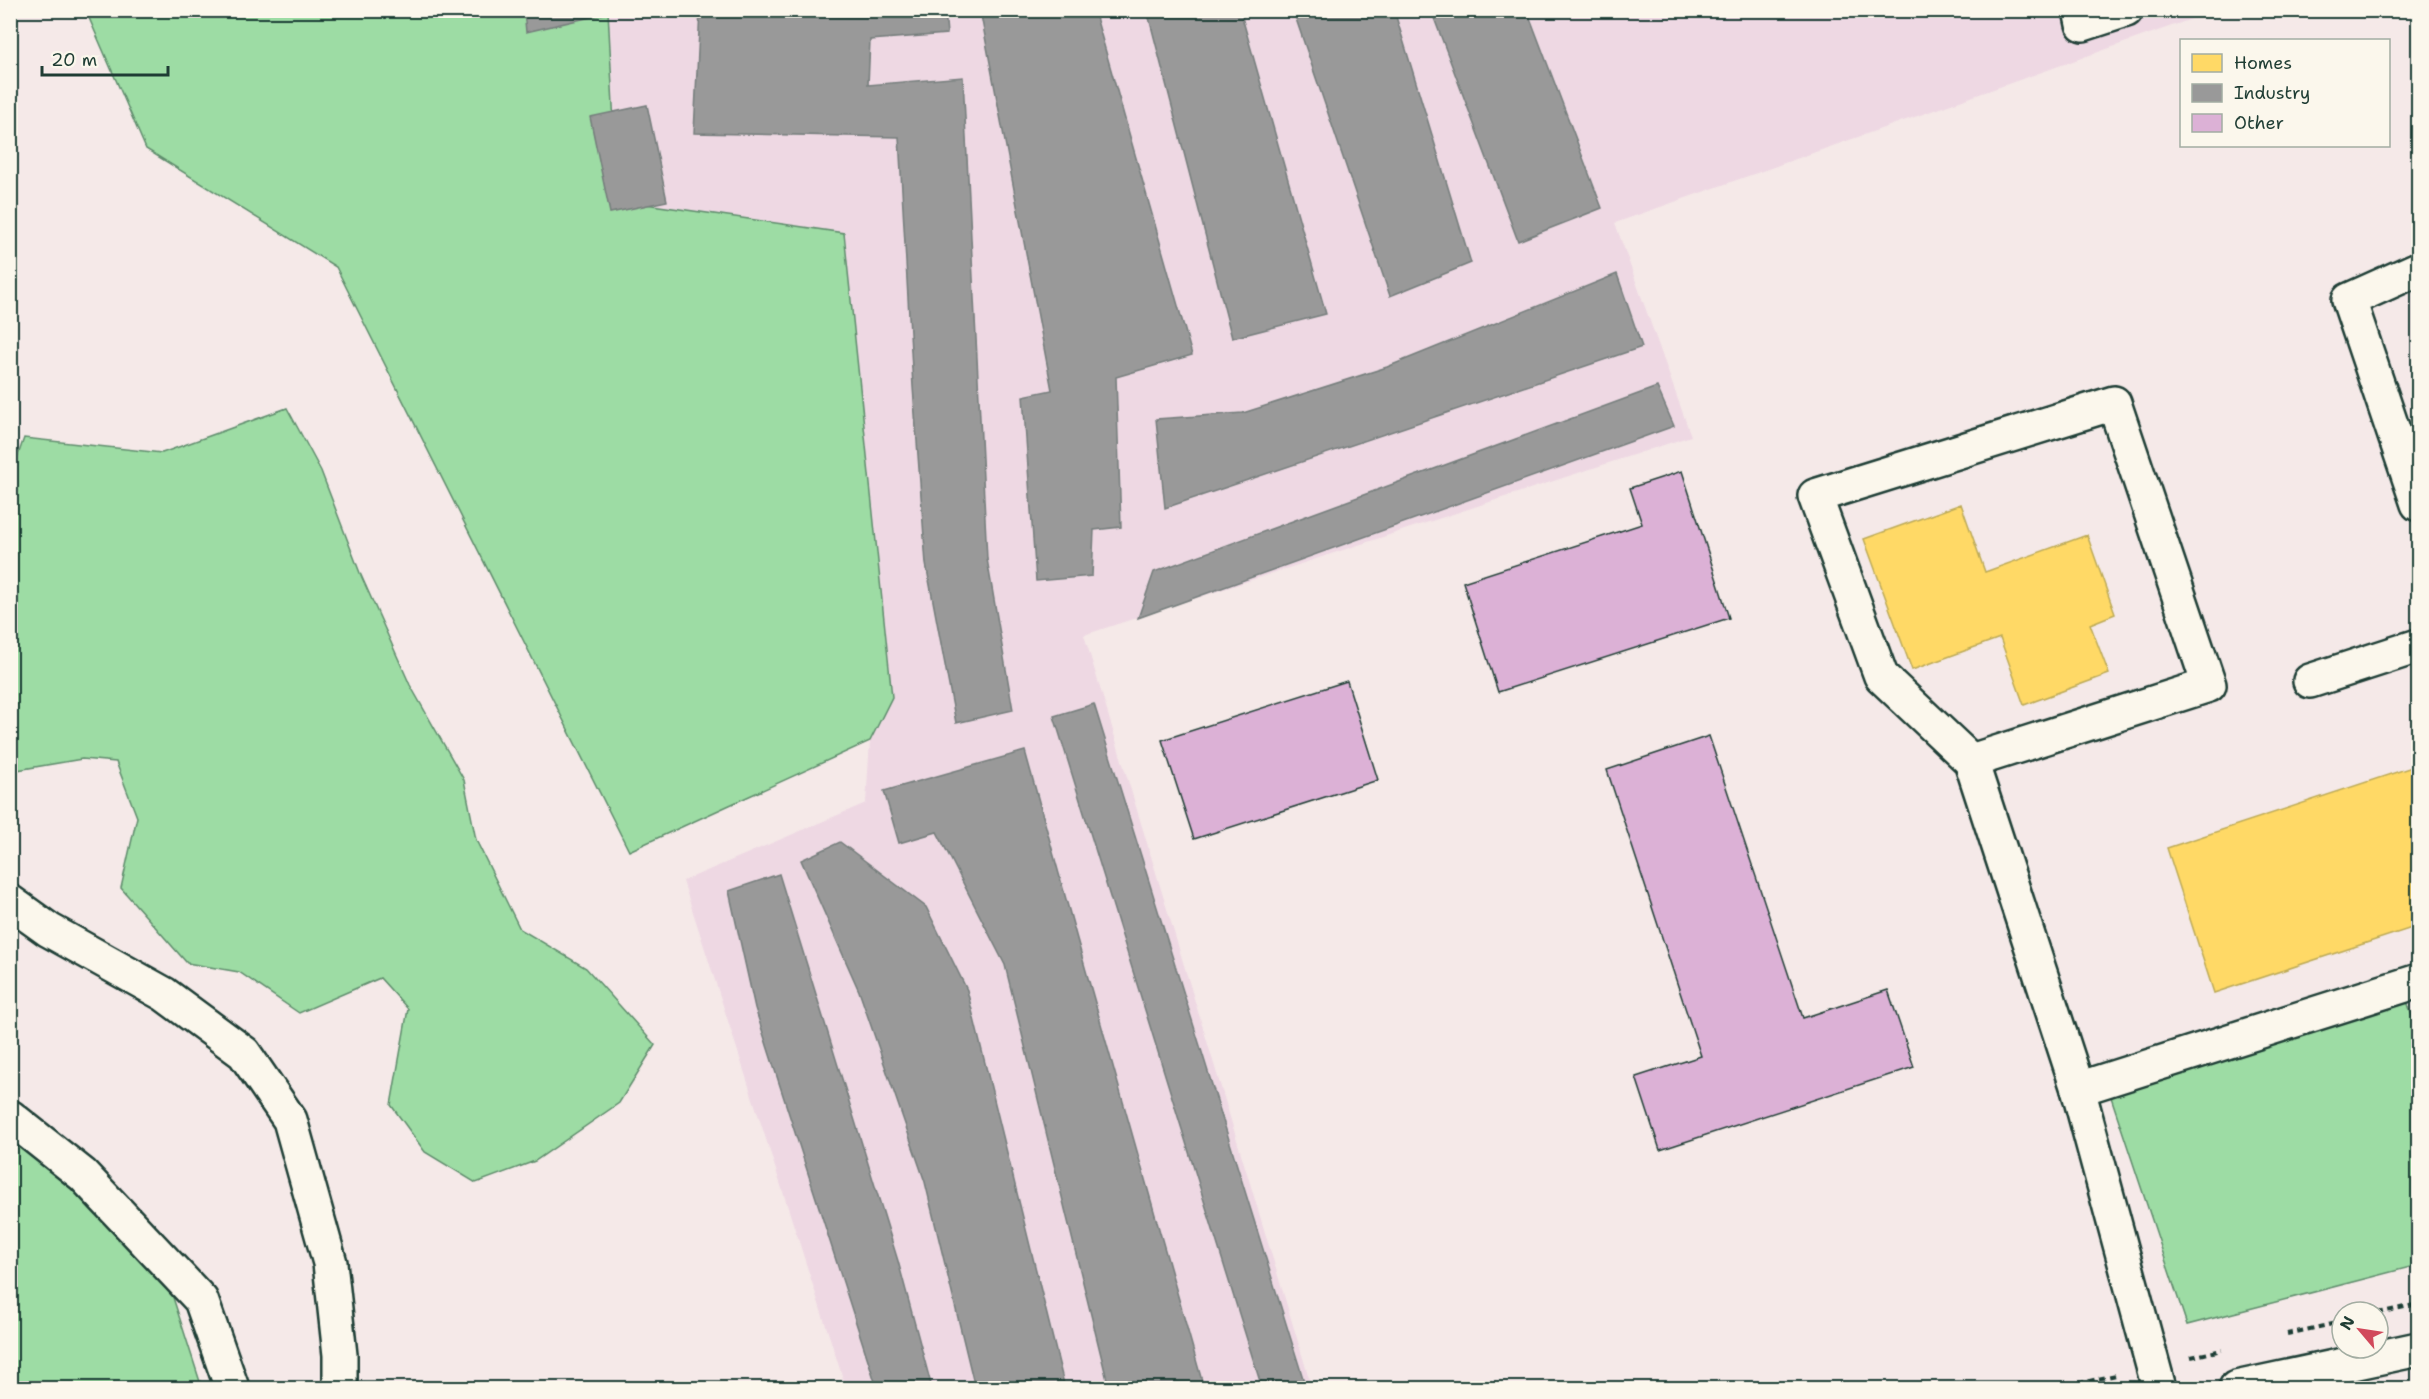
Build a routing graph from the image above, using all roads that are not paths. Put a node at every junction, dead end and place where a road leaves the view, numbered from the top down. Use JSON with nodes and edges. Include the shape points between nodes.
{"nodes":[{"id":1,"x":2080,"y":10,"type":"edge"},
{"id":2,"x":2126,"y":10,"type":"edge"},
{"id":3,"x":2418,"y":269,"type":"edge"},
{"id":4,"x":2418,"y":504,"type":"edge"},
{"id":5,"x":2418,"y":645,"type":"edge"},
{"id":6,"x":2310,"y":681,"type":"dead end"},
{"id":7,"x":1971,"y":761,"type":"junction"},
{"id":8,"x":10,"y":902,"type":"edge"},
{"id":9,"x":2418,"y":981,"type":"edge"},
{"id":10,"x":2078,"y":1089,"type":"junction"},
{"id":11,"x":10,"y":1117,"type":"edge"},
{"id":12,"x":2418,"y":1349,"type":"edge"},
{"id":13,"x":2155,"y":1378,"type":"edge"},
{"id":14,"x":2275,"y":1385,"type":"edge"},
{"id":15,"x":232,"y":1389,"type":"edge"},
{"id":16,"x":340,"y":1389,"type":"edge"},
{"id":17,"x":2236,"y":1389,"type":"edge"}],
"edges":[{"from":1,"to":2,"type":"street","via":[[2083,24]]},
{"from":3,"to":4,"type":"street","via":[[2349,300]]},
{"from":5,"to":6,"type":"street"},
{"from":7,"to":7,"type":"street","via":[[1881,676],[1815,496],[2114,403],[2209,685]]},
{"from":7,"to":10,"type":"street"},
{"from":8,"to":16,"type":"street","via":[[49,930],[164,994],[244,1053],[290,1120],[330,1263]]},
{"from":9,"to":10,"type":"street"},
{"from":10,"to":13,"type":"street"},
{"from":11,"to":15,"type":"street","via":[[83,1175],[201,1300]]},
{"from":12,"to":14,"type":"street"},
{"from":14,"to":17,"type":"street"}]}
